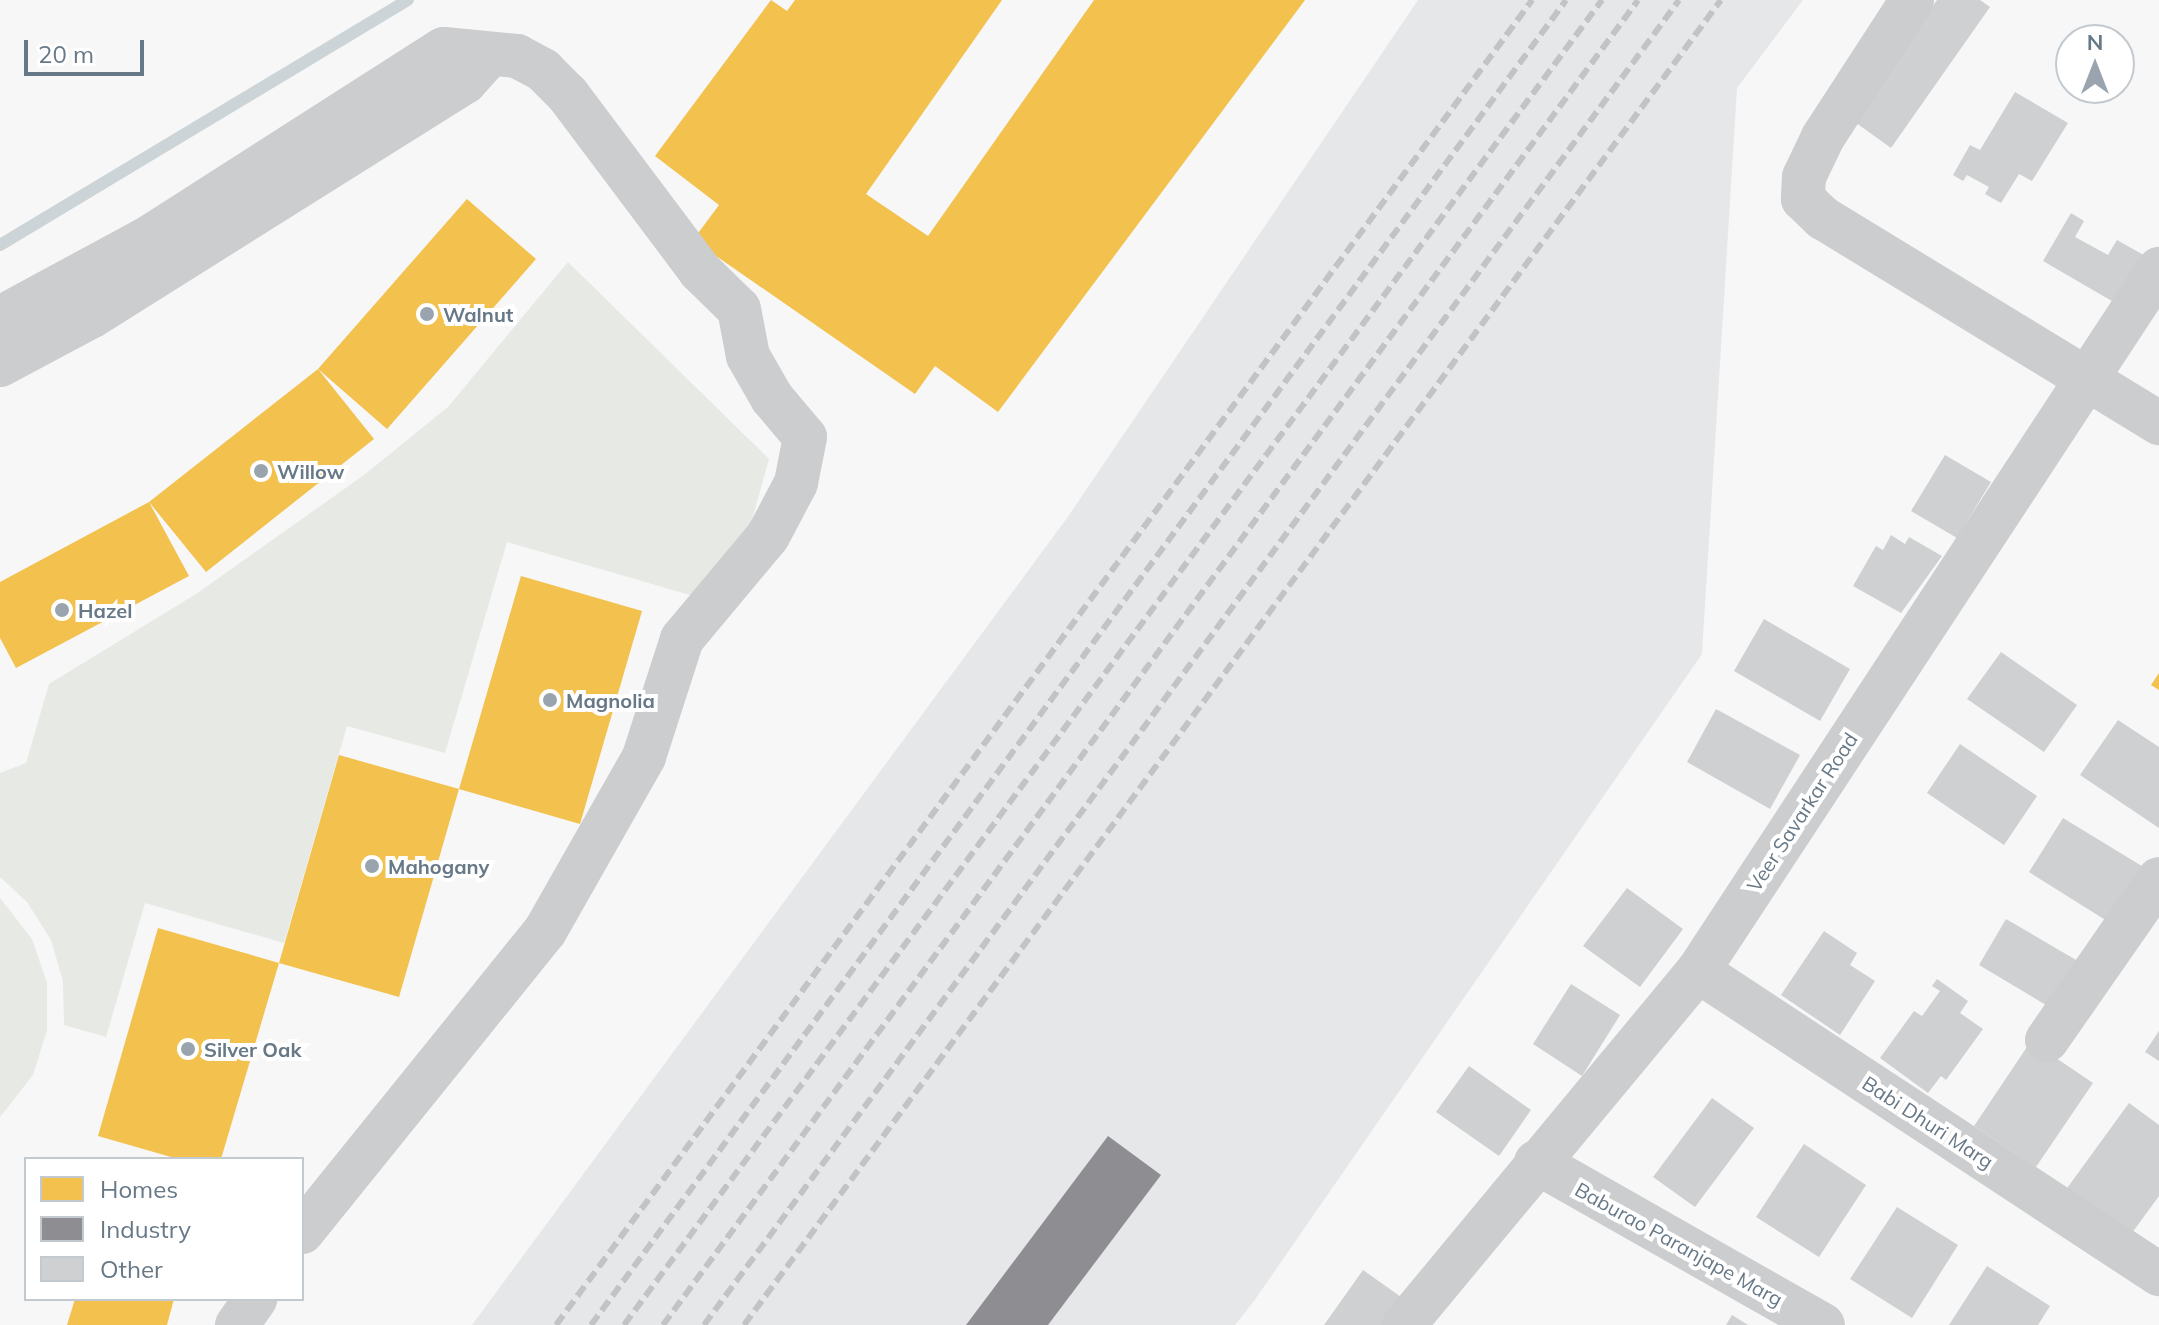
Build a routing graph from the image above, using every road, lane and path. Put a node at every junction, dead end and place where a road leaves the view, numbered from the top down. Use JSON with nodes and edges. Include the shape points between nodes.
{"nodes":[{"id":1,"x":1912,"y":0,"type":"edge"},
{"id":2,"x":2159,"y":269,"type":"edge"},
{"id":3,"x":126,"y":272,"type":"junction"},
{"id":4,"x":0,"y":318,"type":"edge"},
{"id":5,"x":0,"y":365,"type":"edge"},
{"id":6,"x":2088,"y":380,"type":"junction"},
{"id":7,"x":2159,"y":423,"type":"edge"},
{"id":8,"x":2159,"y":879,"type":"edge"},
{"id":9,"x":1698,"y":971,"type":"junction"},
{"id":10,"x":2047,"y":1040,"type":"dead end"},
{"id":11,"x":1536,"y":1162,"type":"junction"},
{"id":12,"x":304,"y":1230,"type":"edge"},
{"id":13,"x":2159,"y":1274,"type":"edge"},
{"id":14,"x":254,"y":1301,"type":"edge"},
{"id":15,"x":237,"y":1325,"type":"edge"},
{"id":16,"x":1404,"y":1325,"type":"edge"},
{"id":17,"x":1823,"y":1325,"type":"edge"}],
"edges":[{"from":1,"to":6,"type":"street","via":[[1823,137],[1804,177],[1803,199],[1823,218]]},
{"from":2,"to":6,"type":"street","name":"Veer Savarkar Road"},
{"from":3,"to":4,"type":"street"},
{"from":3,"to":5,"type":"street"},
{"from":3,"to":12,"type":"street","via":[[444,49],[517,56],[543,70],[568,95],[700,271],[739,309],[748,356],[772,398],[805,437],[796,483],[768,536],[682,639],[644,757],[545,931]]},
{"from":6,"to":7,"type":"street"},
{"from":6,"to":9,"type":"street","name":"Veer Savarkar Road"},
{"from":8,"to":10,"type":"street"},
{"from":9,"to":11,"type":"street","name":"Veer Savarkar Road"},
{"from":9,"to":13,"type":"street","name":"Babi Dhuri Marg"},
{"from":11,"to":16,"type":"street","name":"Veer Savarkar Road"},
{"from":11,"to":17,"type":"street","name":"Baburao Paranjape Marg"},
{"from":14,"to":15,"type":"street"}]}
